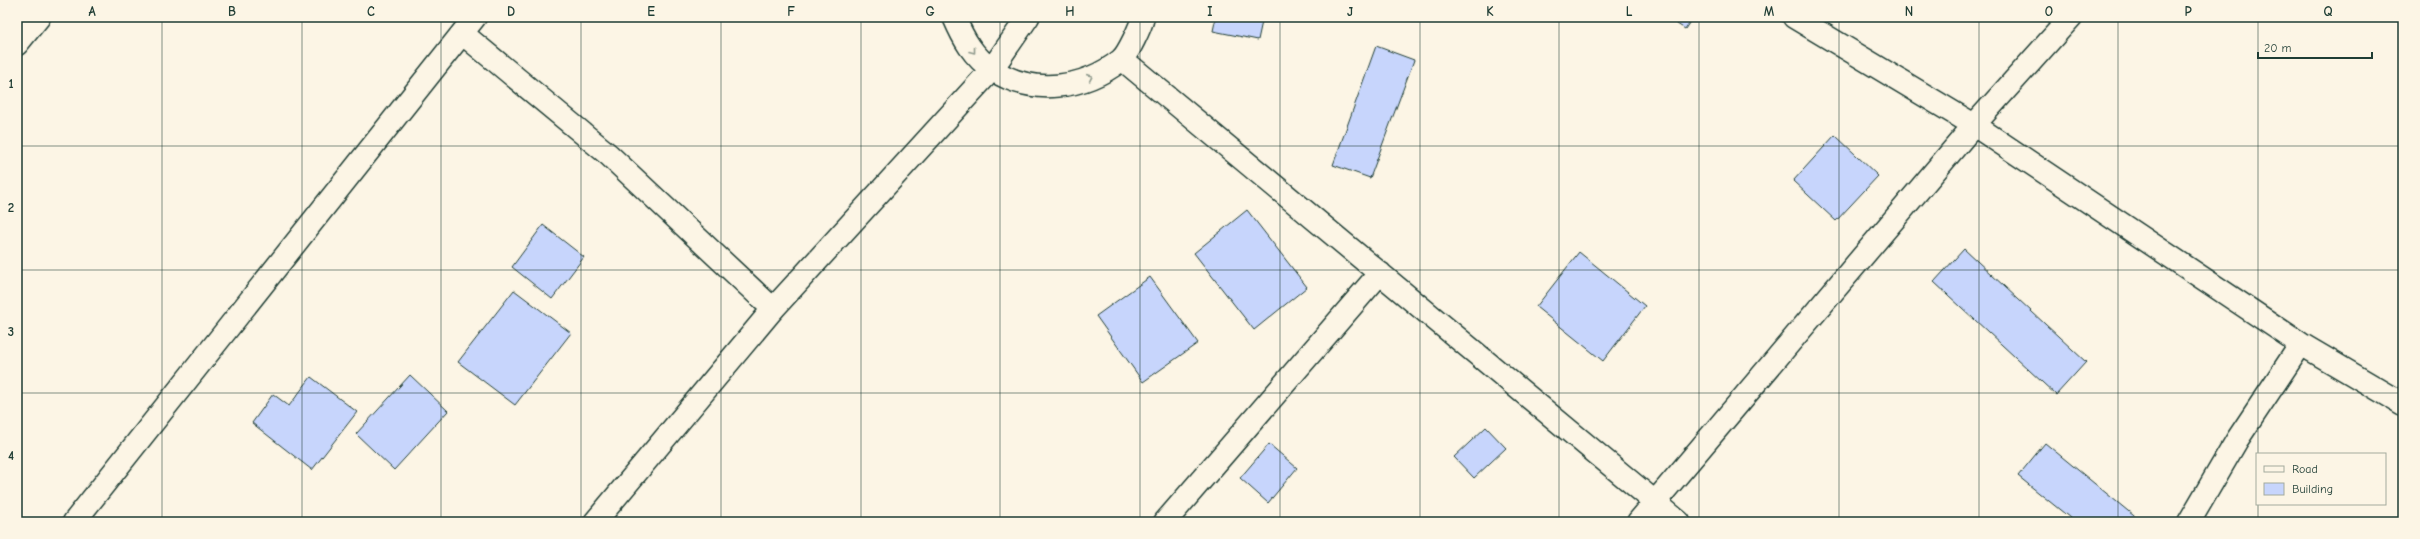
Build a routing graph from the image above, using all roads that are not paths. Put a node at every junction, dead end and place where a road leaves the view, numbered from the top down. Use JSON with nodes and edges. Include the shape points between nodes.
{"nodes":[{"id":1,"x":39,"y":17,"type":"edge"},
{"id":2,"x":954,"y":17,"type":"edge"},
{"id":3,"x":1028,"y":17,"type":"edge"},
{"id":4,"x":1143,"y":17,"type":"edge"},
{"id":5,"x":1794,"y":17,"type":"edge"},
{"id":6,"x":2071,"y":17,"type":"edge"},
{"id":7,"x":469,"y":26,"type":"edge"},
{"id":8,"x":17,"y":44,"type":"edge"},
{"id":9,"x":1122,"y":59,"type":"junction"},
{"id":10,"x":992,"y":69,"type":"junction"},
{"id":11,"x":1974,"y":125,"type":"junction"},
{"id":12,"x":1380,"y":273,"type":"junction"},
{"id":13,"x":773,"y":309,"type":"junction"},
{"id":14,"x":2301,"y":344,"type":"junction"},
{"id":15,"x":2403,"y":404,"type":"edge"},
{"id":16,"x":1657,"y":502,"type":"junction"},
{"id":17,"x":74,"y":522,"type":"edge"},
{"id":18,"x":595,"y":522,"type":"edge"},
{"id":19,"x":1165,"y":522,"type":"edge"},
{"id":20,"x":1638,"y":522,"type":"edge"},
{"id":21,"x":1679,"y":522,"type":"edge"},
{"id":22,"x":2189,"y":522,"type":"edge"}],
"edges":[{"from":1,"to":8,"type":"street"},
{"from":2,"to":10,"type":"street","one_way":true,"via":[[962,37],[975,55]]},
{"from":3,"to":10,"type":"street"},
{"from":4,"to":9,"type":"street"},
{"from":5,"to":11,"type":"street"},
{"from":6,"to":11,"type":"street"},
{"from":7,"to":13,"type":"street"},
{"from":7,"to":17,"type":"street"},
{"from":10,"to":9,"type":"street","one_way":true,"via":[[1012,80],[1034,86],[1056,86],[1078,82]]},
{"from":9,"to":12,"type":"street"},
{"from":10,"to":13,"type":"street"},
{"from":11,"to":14,"type":"street"},
{"from":11,"to":16,"type":"street"},
{"from":12,"to":16,"type":"street"},
{"from":12,"to":19,"type":"street"},
{"from":13,"to":18,"type":"street"},
{"from":14,"to":15,"type":"street"},
{"from":14,"to":22,"type":"street","via":[[2237,440]]},
{"from":16,"to":20,"type":"street"},
{"from":16,"to":21,"type":"street"}]}
